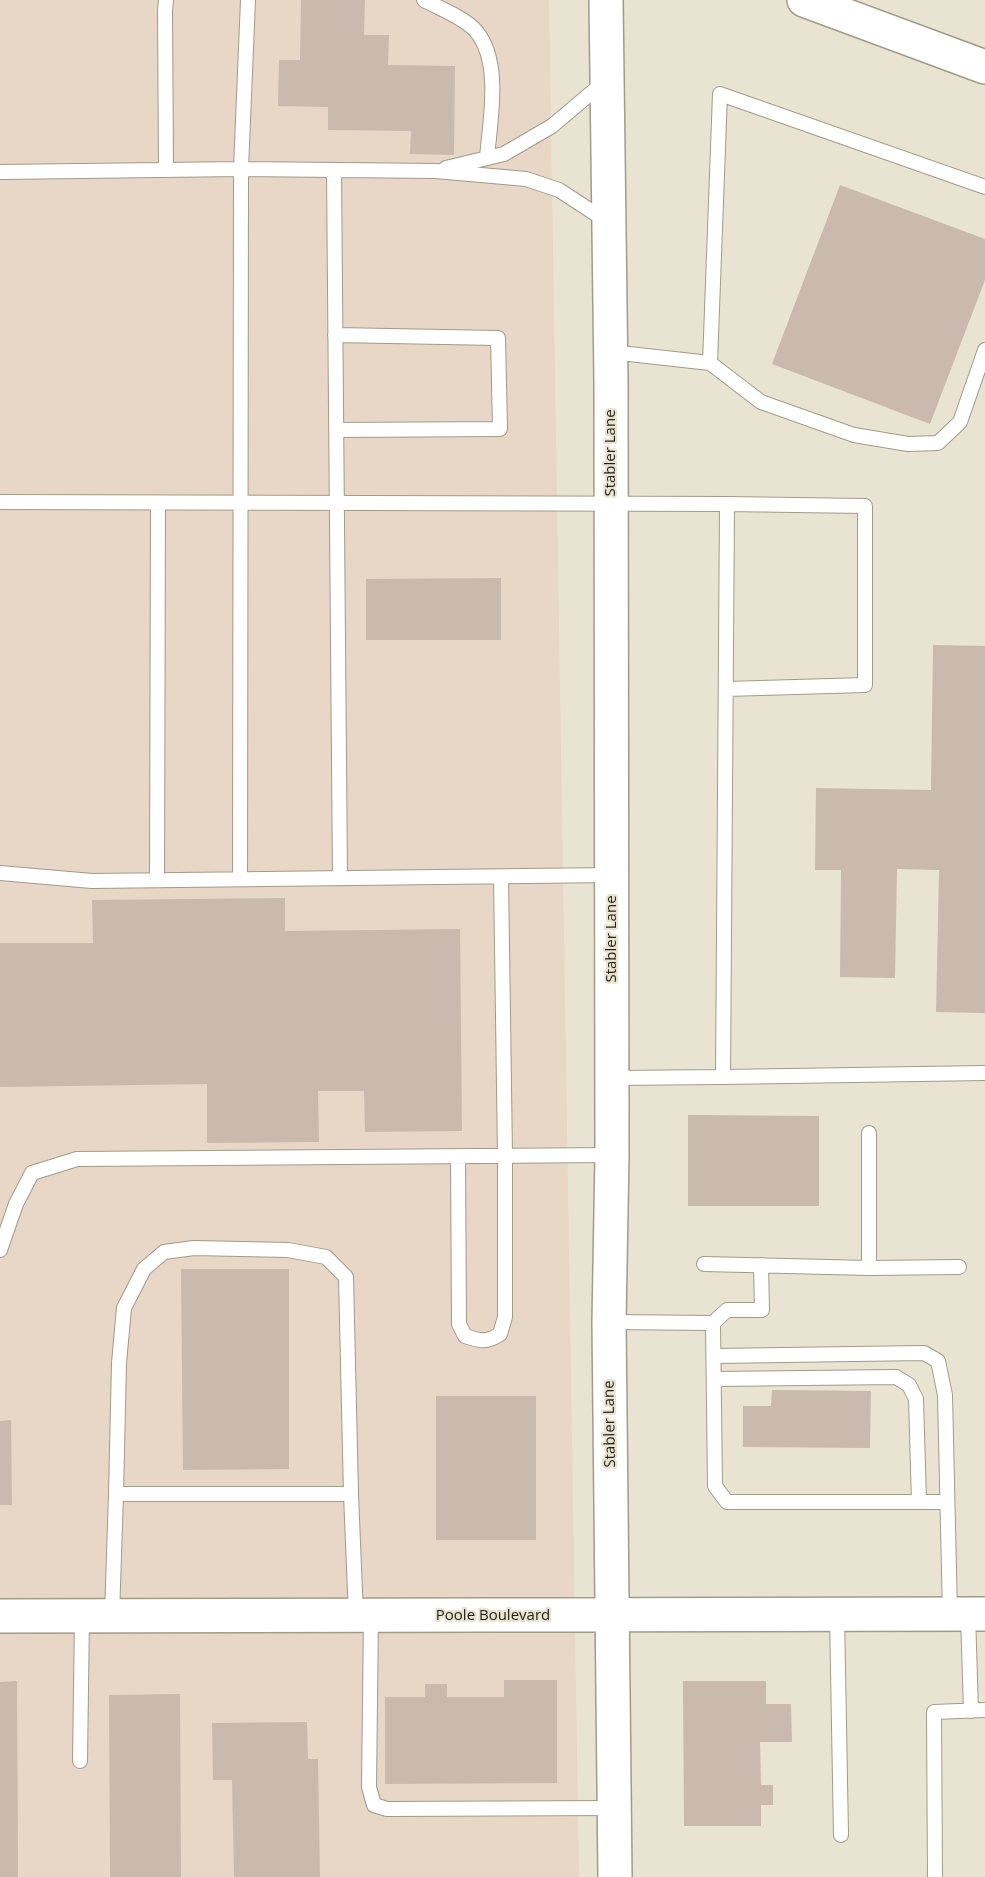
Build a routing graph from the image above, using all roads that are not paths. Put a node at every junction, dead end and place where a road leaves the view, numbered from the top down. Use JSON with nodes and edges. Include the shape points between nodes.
{"nodes":[{"id":1,"x":166,"y":0,"type":"edge"},
{"id":2,"x":248,"y":0,"type":"edge"},
{"id":3,"x":424,"y":0,"type":"edge"},
{"id":4,"x":606,"y":0,"type":"edge"},
{"id":5,"x":804,"y":0,"type":"edge"},
{"id":6,"x":848,"y":8,"type":"edge"},
{"id":7,"x":985,"y":67,"type":"edge"},
{"id":8,"x":607,"y":80,"type":"junction"},
{"id":9,"x":487,"y":158,"type":"junction"},
{"id":10,"x":242,"y":169,"type":"junction"},
{"id":11,"x":166,"y":170,"type":"junction"},
{"id":12,"x":334,"y":170,"type":"junction"},
{"id":13,"x":436,"y":171,"type":"junction"},
{"id":14,"x":0,"y":172,"type":"edge"},
{"id":15,"x":985,"y":187,"type":"edge"},
{"id":16,"x":609,"y":223,"type":"junction"},
{"id":17,"x":335,"y":336,"type":"junction"},
{"id":18,"x":985,"y":350,"type":"edge"},
{"id":19,"x":611,"y":351,"type":"junction"},
{"id":20,"x":710,"y":363,"type":"junction"},
{"id":21,"x":336,"y":430,"type":"junction"},
{"id":22,"x":0,"y":502,"type":"edge"},
{"id":23,"x":158,"y":503,"type":"junction"},
{"id":24,"x":240,"y":503,"type":"junction"},
{"id":25,"x":337,"y":503,"type":"junction"},
{"id":26,"x":612,"y":504,"type":"junction"},
{"id":27,"x":727,"y":504,"type":"junction"},
{"id":28,"x":726,"y":689,"type":"junction"},
{"id":29,"x":0,"y":873,"type":"edge"},
{"id":30,"x":612,"y":876,"type":"junction"},
{"id":31,"x":501,"y":878,"type":"junction"},
{"id":32,"x":240,"y":879,"type":"junction"},
{"id":33,"x":340,"y":879,"type":"junction"},
{"id":34,"x":157,"y":880,"type":"junction"},
{"id":35,"x":985,"y":1073,"type":"edge"},
{"id":36,"x":723,"y":1077,"type":"junction"},
{"id":37,"x":612,"y":1078,"type":"junction"},
{"id":38,"x":869,"y":1133,"type":"dead end"},
{"id":39,"x":612,"y":1155,"type":"junction"},
{"id":40,"x":458,"y":1156,"type":"junction"},
{"id":41,"x":505,"y":1156,"type":"junction"},
{"id":42,"x":0,"y":1250,"type":"edge"},
{"id":43,"x":704,"y":1264,"type":"dead end"},
{"id":44,"x":761,"y":1265,"type":"junction"},
{"id":45,"x":959,"y":1267,"type":"dead end"},
{"id":46,"x":869,"y":1268,"type":"junction"},
{"id":47,"x":609,"y":1322,"type":"junction"},
{"id":48,"x":713,"y":1323,"type":"junction"},
{"id":49,"x":714,"y":1356,"type":"junction"},
{"id":50,"x":714,"y":1379,"type":"junction"},
{"id":51,"x":116,"y":1494,"type":"junction"},
{"id":52,"x":351,"y":1494,"type":"junction"},
{"id":53,"x":919,"y":1502,"type":"junction"},
{"id":54,"x":947,"y":1502,"type":"junction"},
{"id":55,"x":968,"y":1614,"type":"edge"},
{"id":56,"x":837,"y":1615,"type":"junction"},
{"id":57,"x":0,"y":1616,"type":"edge"},
{"id":58,"x":97,"y":1616,"type":"junction"},
{"id":59,"x":363,"y":1616,"type":"junction"},
{"id":60,"x":612,"y":1616,"type":"junction"},
{"id":61,"x":978,"y":1710,"type":"edge"},
{"id":62,"x":80,"y":1761,"type":"dead end"},
{"id":63,"x":614,"y":1808,"type":"junction"},
{"id":64,"x":841,"y":1835,"type":"dead end"},
{"id":65,"x":615,"y":1877,"type":"edge"},
{"id":66,"x":935,"y":1877,"type":"edge"}],
"edges":[{"from":1,"to":11,"type":"lane"},
{"from":2,"to":10,"type":"lane"},
{"from":3,"to":9,"type":"lane","via":[[475,29],[485,45],[492,90]]},
{"from":4,"to":8,"type":"main road","name":"Stabler Lane"},
{"from":5,"to":6,"type":"main road"},
{"from":6,"to":7,"type":"main road"},
{"from":8,"to":9,"type":"lane","via":[[552,126],[504,154]]},
{"from":8,"to":16,"type":"main road","name":"Stabler Lane"},
{"from":9,"to":13,"type":"lane"},
{"from":10,"to":11,"type":"lane"},
{"from":10,"to":12,"type":"lane"},
{"from":10,"to":24,"type":"lane"},
{"from":11,"to":14,"type":"lane"},
{"from":12,"to":13,"type":"lane"},
{"from":12,"to":17,"type":"lane"},
{"from":13,"to":16,"type":"lane","via":[[526,179],[559,190]]},
{"from":15,"to":20,"type":"lane","via":[[720,94]]},
{"from":16,"to":19,"type":"main road","name":"Stabler Lane"},
{"from":17,"to":21,"type":"lane"},
{"from":17,"to":21,"type":"lane","via":[[498,338],[500,429]]},
{"from":18,"to":20,"type":"lane","via":[[960,422],[938,443],[908,444],[854,435],[761,402]]},
{"from":19,"to":20,"type":"lane"},
{"from":19,"to":26,"type":"main road","name":"Stabler Lane"},
{"from":21,"to":25,"type":"lane"},
{"from":22,"to":23,"type":"lane"},
{"from":23,"to":24,"type":"lane"},
{"from":23,"to":34,"type":"lane"},
{"from":24,"to":25,"type":"lane"},
{"from":24,"to":32,"type":"lane"},
{"from":25,"to":26,"type":"lane"},
{"from":25,"to":33,"type":"lane"},
{"from":26,"to":27,"type":"lane"},
{"from":26,"to":30,"type":"main road","name":"Stabler Lane"},
{"from":27,"to":28,"type":"lane"},
{"from":27,"to":28,"type":"lane","via":[[865,506],[865,685]]},
{"from":28,"to":36,"type":"lane"},
{"from":29,"to":34,"type":"lane","via":[[92,881]]},
{"from":30,"to":31,"type":"lane"},
{"from":30,"to":37,"type":"main road","name":"Stabler Lane"},
{"from":31,"to":33,"type":"lane"},
{"from":31,"to":41,"type":"lane"},
{"from":32,"to":33,"type":"lane"},
{"from":32,"to":34,"type":"lane"},
{"from":35,"to":36,"type":"lane"},
{"from":36,"to":37,"type":"lane"},
{"from":37,"to":39,"type":"main road","name":"Stabler Lane"},
{"from":38,"to":46,"type":"lane"},
{"from":39,"to":41,"type":"lane"},
{"from":39,"to":47,"type":"main road","name":"Stabler Lane"},
{"from":40,"to":41,"type":"lane"},
{"from":40,"to":41,"type":"lane","via":[[459,1324],[465,1336],[478,1340],[492,1340],[500,1334],[505,1317]]},
{"from":40,"to":42,"type":"lane","via":[[77,1159],[32,1173]]},
{"from":43,"to":44,"type":"lane"},
{"from":44,"to":46,"type":"lane"},
{"from":44,"to":48,"type":"lane","via":[[762,1310],[727,1310]]},
{"from":45,"to":46,"type":"lane"},
{"from":47,"to":48,"type":"lane"},
{"from":47,"to":60,"type":"main road","name":"Stabler Lane"},
{"from":48,"to":49,"type":"lane"},
{"from":49,"to":50,"type":"lane"},
{"from":49,"to":54,"type":"lane","via":[[924,1353],[938,1361],[945,1395]]},
{"from":50,"to":53,"type":"lane","via":[[896,1377],[903,1381],[916,1399]]},
{"from":50,"to":53,"type":"lane","via":[[715,1486],[728,1502]]},
{"from":51,"to":52,"type":"lane"},
{"from":51,"to":52,"type":"lane","via":[[124,1308],[144,1269],[164,1252],[194,1248],[288,1250],[326,1257],[346,1277]]},
{"from":51,"to":58,"type":"lane"},
{"from":52,"to":59,"type":"lane"},
{"from":53,"to":54,"type":"lane"},
{"from":54,"to":55,"type":"lane"},
{"from":55,"to":56,"type":"main road","name":"Poole Boulevard"},
{"from":55,"to":61,"type":"lane"},
{"from":56,"to":60,"type":"main road","name":"Poole Boulevard"},
{"from":56,"to":64,"type":"lane"},
{"from":57,"to":58,"type":"main road","name":"Poole Boulevard"},
{"from":58,"to":59,"type":"main road","name":"Poole Boulevard"},
{"from":58,"to":62,"type":"lane"},
{"from":59,"to":60,"type":"main road","name":"Poole Boulevard"},
{"from":59,"to":63,"type":"lane","via":[[369,1787],[374,1805],[387,1809]]},
{"from":60,"to":63,"type":"main road","name":"Stabler Lane"},
{"from":61,"to":66,"type":"lane","via":[[934,1712]]},
{"from":63,"to":65,"type":"main road","name":"Stabler Lane"}]}
